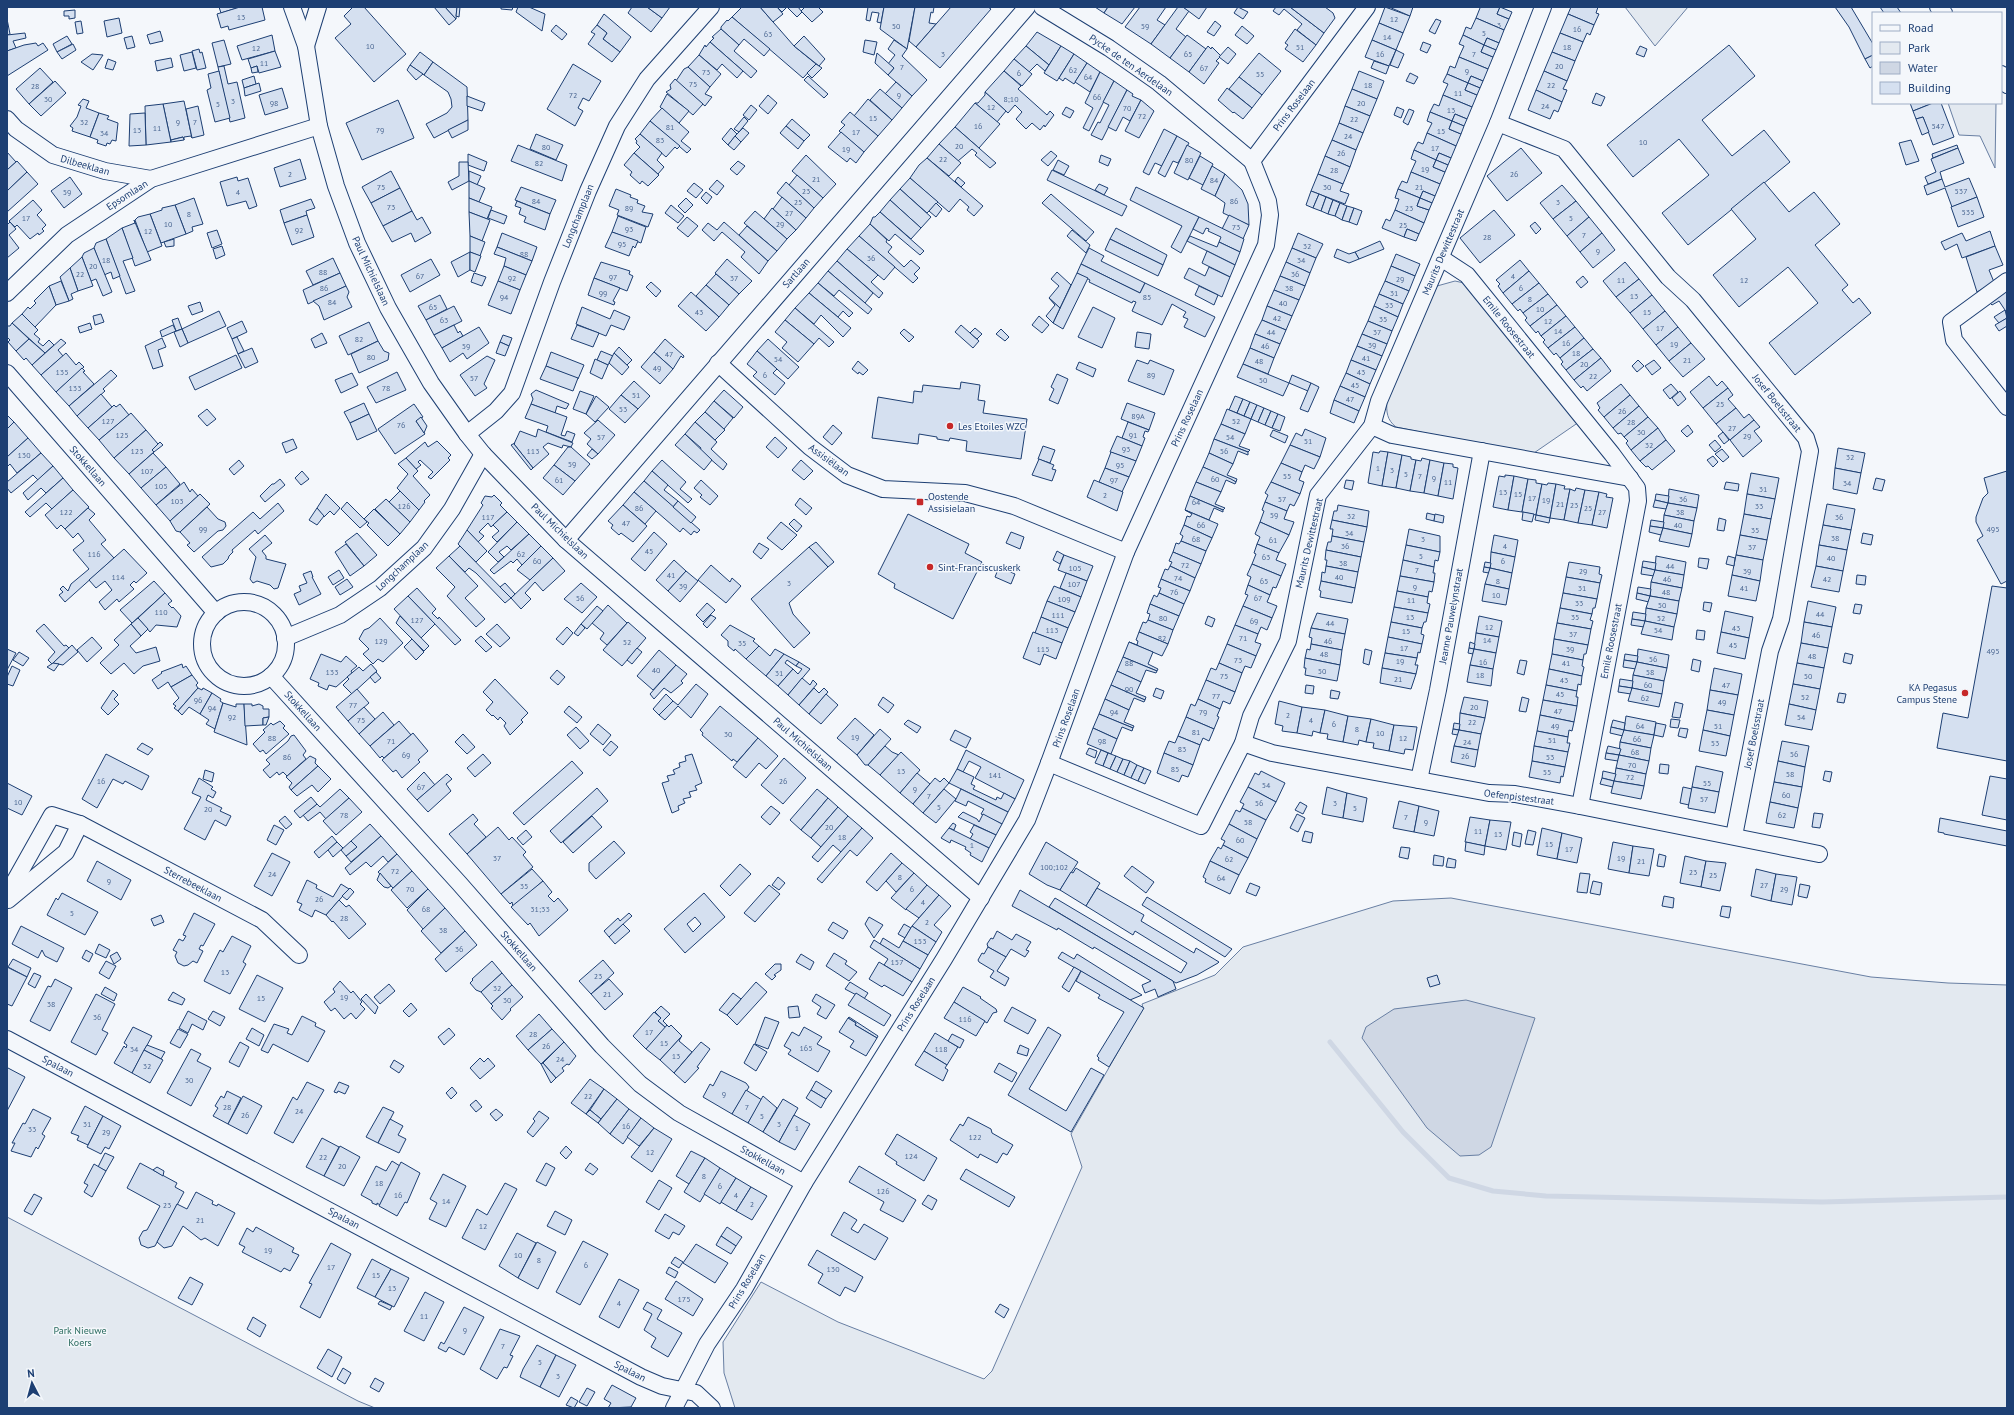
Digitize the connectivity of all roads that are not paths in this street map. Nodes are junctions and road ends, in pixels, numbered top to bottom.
1 (292, 7) edge
2 (318, 7) edge
3 (711, 7) edge
4 (1027, 7) edge
5 (1042, 7) edge
6 (1367, 7) edge
7 (1543, 7) edge
8 (306, 46) junction
9 (2002, 76) edge
10 (2007, 85) edge
11 (7, 119) edge
12 (1498, 123) junction
13 (319, 126) junction
14 (1252, 162) junction
15 (151, 179) junction
16 (1441, 258) junction
17 (2007, 282) edge
18 (7, 294) edge
19 (718, 363) junction
20 (7, 373) edge
21 (2007, 407) edge
22 (1372, 426) junction
23 (467, 434) junction
24 (1482, 451) junction
25 (483, 454) junction
26 (1630, 478) junction
27 (566, 540) junction
28 (1126, 552) junction
29 (216, 612) junction
30 (285, 638) junction
31 (271, 676) junction
32 (1243, 743) junction
33 (1050, 763) junction
34 (1419, 780) junction
35 (1580, 806) junction
36 (80, 824) junction
37 (1734, 836) junction
38 (1819, 854) dead end
39 (7, 895) edge
40 (981, 898) junction
41 (7, 901) edge
42 (299, 955) dead end
43 (7, 1039) edge
44 (804, 1183) junction
45 (683, 1390) junction
46 (674, 1408) edge
47 (712, 1408) edge

1 - 8 street, Paul Michielslaan
2 - 8 street
3 - 23 street, Longchamplaan
4 - 19 street, Sartlaan
5 - 14 street, Pycke de ten Aerdelaan
6 - 14 street, Prins Roselaan
7 - 12 street, Maurits Dewittestraat
8 - 13 street, Paul Michielslaan
9 - 10 street
11 - 15 street, Dilbeeklaan
12 - 16 street, Maurits Dewittestraat
12 - 37 street, Josef Boelsstraat
13 - 15 street, Epsomlaan
13 - 23 street, Paul Michielslaan
14 - 28 street, Prins Roselaan
15 - 18 street, Epsomlaan
16 - 22 street, Maurits Dewittestraat
16 - 26 street, Emile Roosestraat
17 - 21 street
19 - 27 street, Sartlaan
19 - 28 street, Assisiëlaan
20 - 29 street, Stokkellaan
22 - 24 street
22 - 32 street, Maurits Dewittestraat
23 - 25 street, Paul Michielslaan
24 - 26 street
24 - 34 street, Jeanne Pauwelynstraat
25 - 27 street, Paul Michielslaan
25 - 30 street, Longchamplaan
26 - 35 street, Emile Roosestraat
27 - 40 street, Paul Michielslaan
28 - 33 street, Prins Roselaan
29 - 30 street
29 - 31 street
30 - 31 street
31 - 44 street, Stokkellaan
32 - 33 street, Maurits Dewittestraat
32 - 34 street, Oefenpistestraat
33 - 40 street, Prins Roselaan
34 - 35 street, Oefenpistestraat
35 - 37 street, Oefenpistestraat
36 - 39 street, Sterrebeeklaan
36 - 41 street
36 - 42 street, Sterrebeeklaan
37 - 38 street, Oefenpistestraat
40 - 44 street, Prins Roselaan
43 - 45 street, Spalaan
44 - 45 street, Prins Roselaan
45 - 46 street, Prins Roselaan
45 - 47 street, Spalaan

